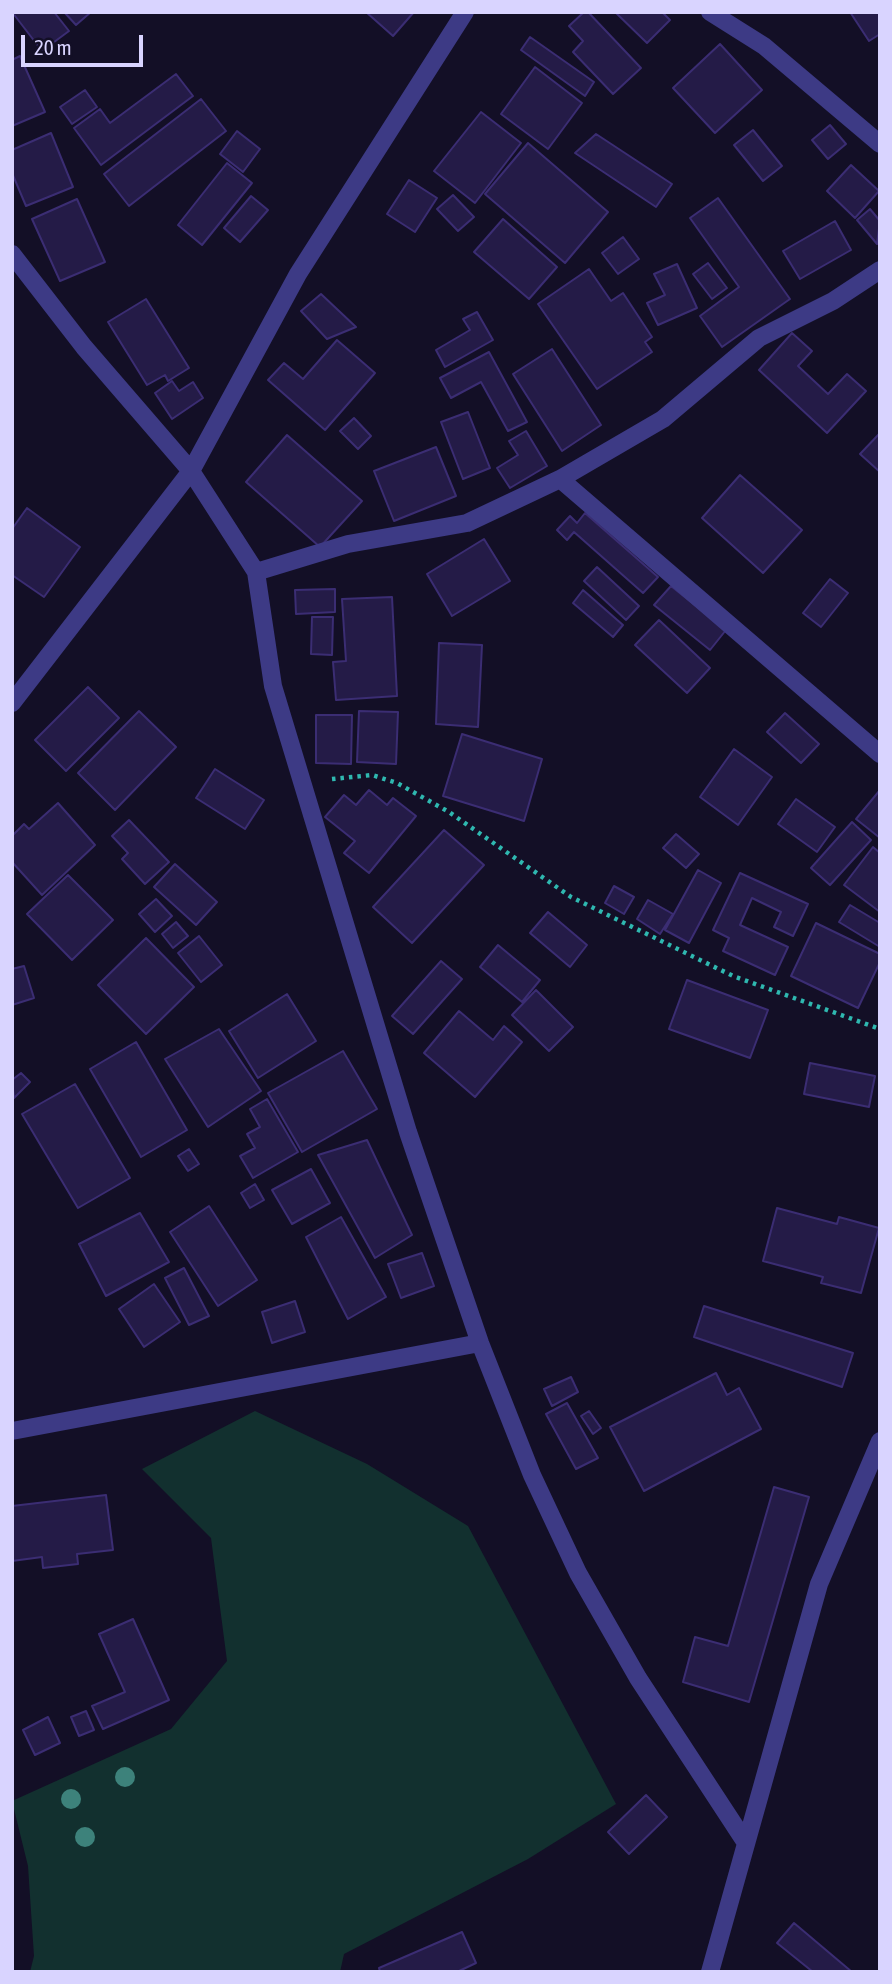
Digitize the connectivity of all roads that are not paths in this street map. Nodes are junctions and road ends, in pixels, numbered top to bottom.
1 (465, 12) edge
2 (710, 12) edge
3 (880, 144) edge
4 (12, 254) edge
5 (880, 270) edge
6 (191, 471) junction
7 (560, 479) junction
8 (256, 572) junction
9 (12, 703) edge
10 (880, 754) edge
11 (480, 1343) junction
12 (12, 1431) edge
13 (880, 1441) edge
14 (872, 1484) edge
15 (746, 1843) junction
16 (710, 1972) edge

1 - 6 street
2 - 3 street
4 - 6 street
5 - 7 street
6 - 8 street
6 - 9 street
7 - 8 street
7 - 10 street
8 - 11 street
11 - 12 street
11 - 15 street
13 - 14 street
14 - 15 street
15 - 16 street

